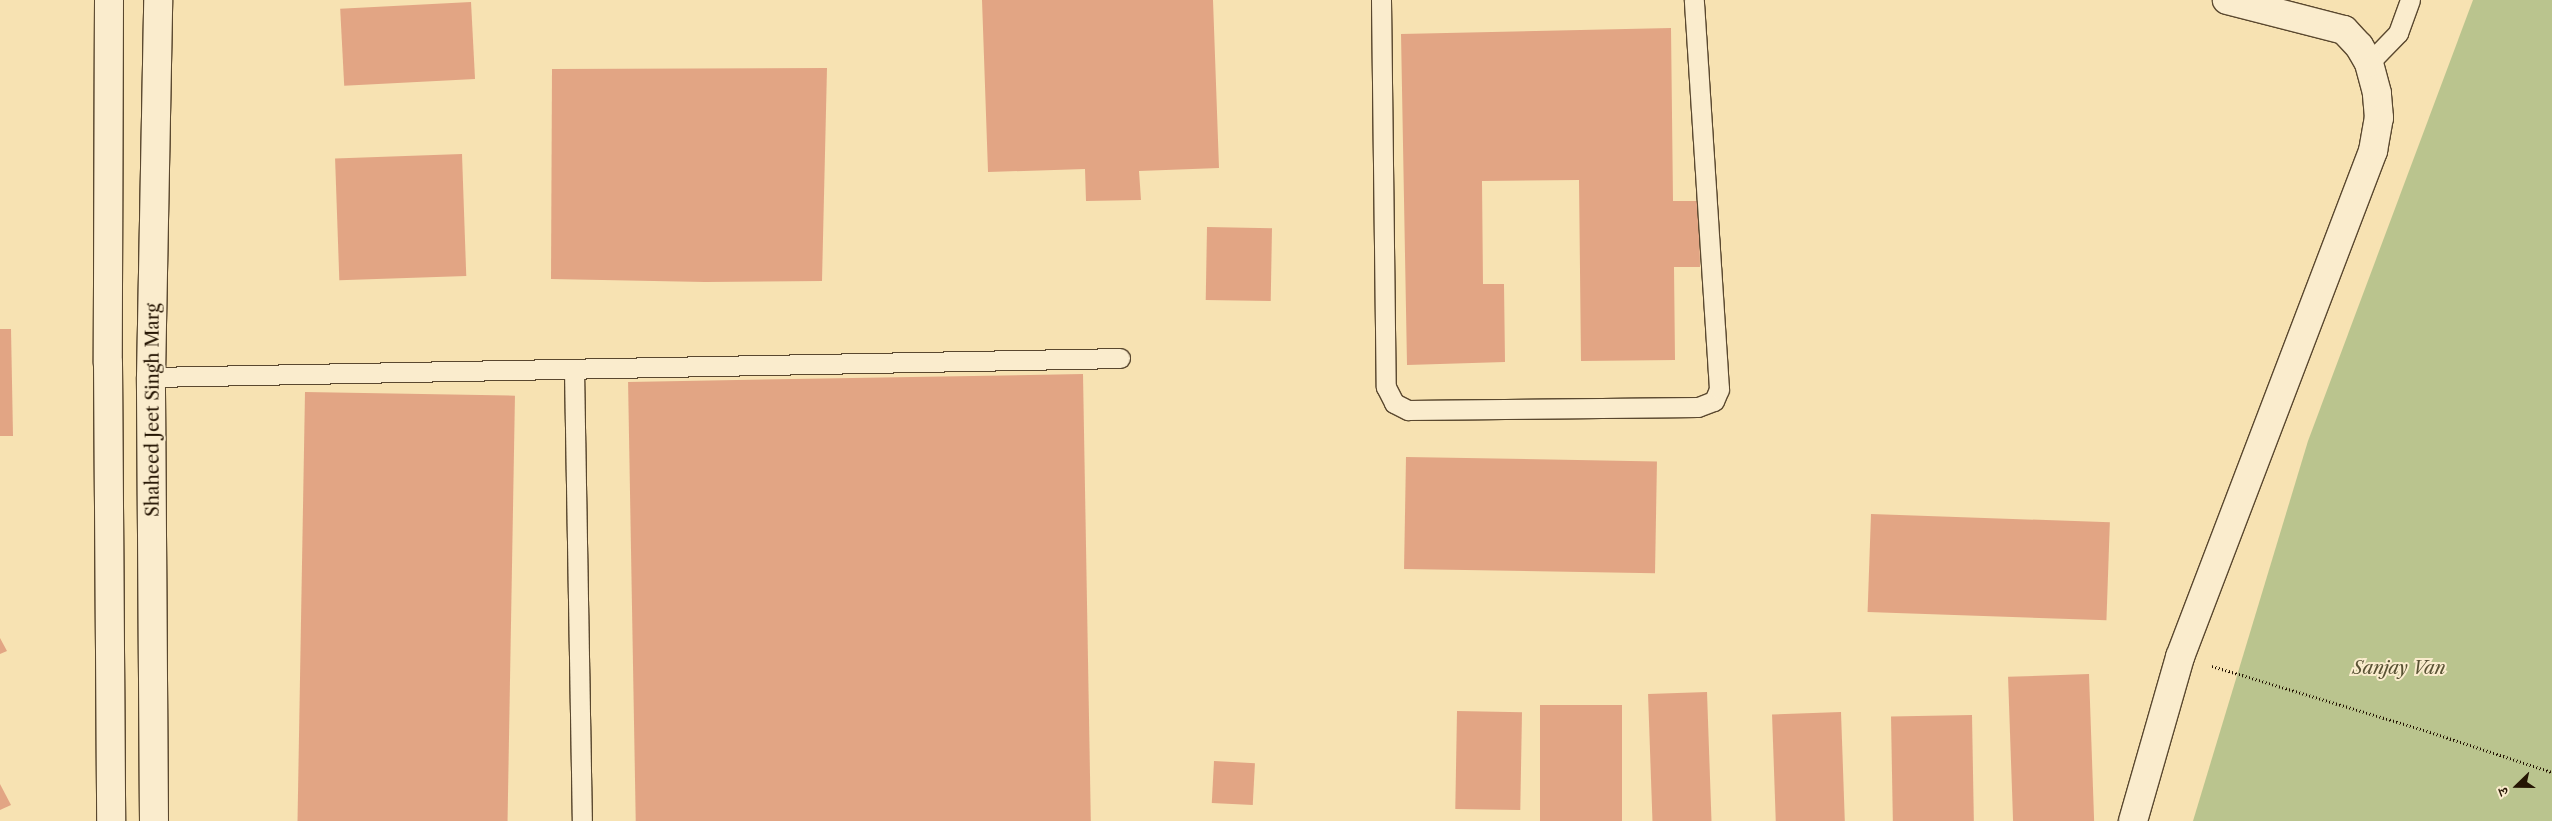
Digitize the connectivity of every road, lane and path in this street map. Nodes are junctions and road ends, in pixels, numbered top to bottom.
1 (109, 0) edge
2 (158, 0) edge
3 (1381, 0) edge
4 (1694, 0) edge
5 (2227, 0) edge
6 (2410, 0) edge
7 (2369, 64) junction
8 (1120, 358) dead end
9 (574, 370) junction
10 (151, 377) junction
11 (2180, 656) junction
12 (2552, 772) edge
13 (111, 821) edge
14 (154, 821) edge
15 (582, 821) edge
16 (2133, 821) edge

1 - 13 main road
2 - 10 main road, Shaheed Jeet Singh Marg
3 - 4 lane
5 - 7 main road
6 - 7 lane
7 - 11 main road
8 - 9 lane
9 - 10 lane
9 - 15 lane
10 - 14 main road, Shaheed Jeet Singh Marg
11 - 12 path
11 - 16 main road

